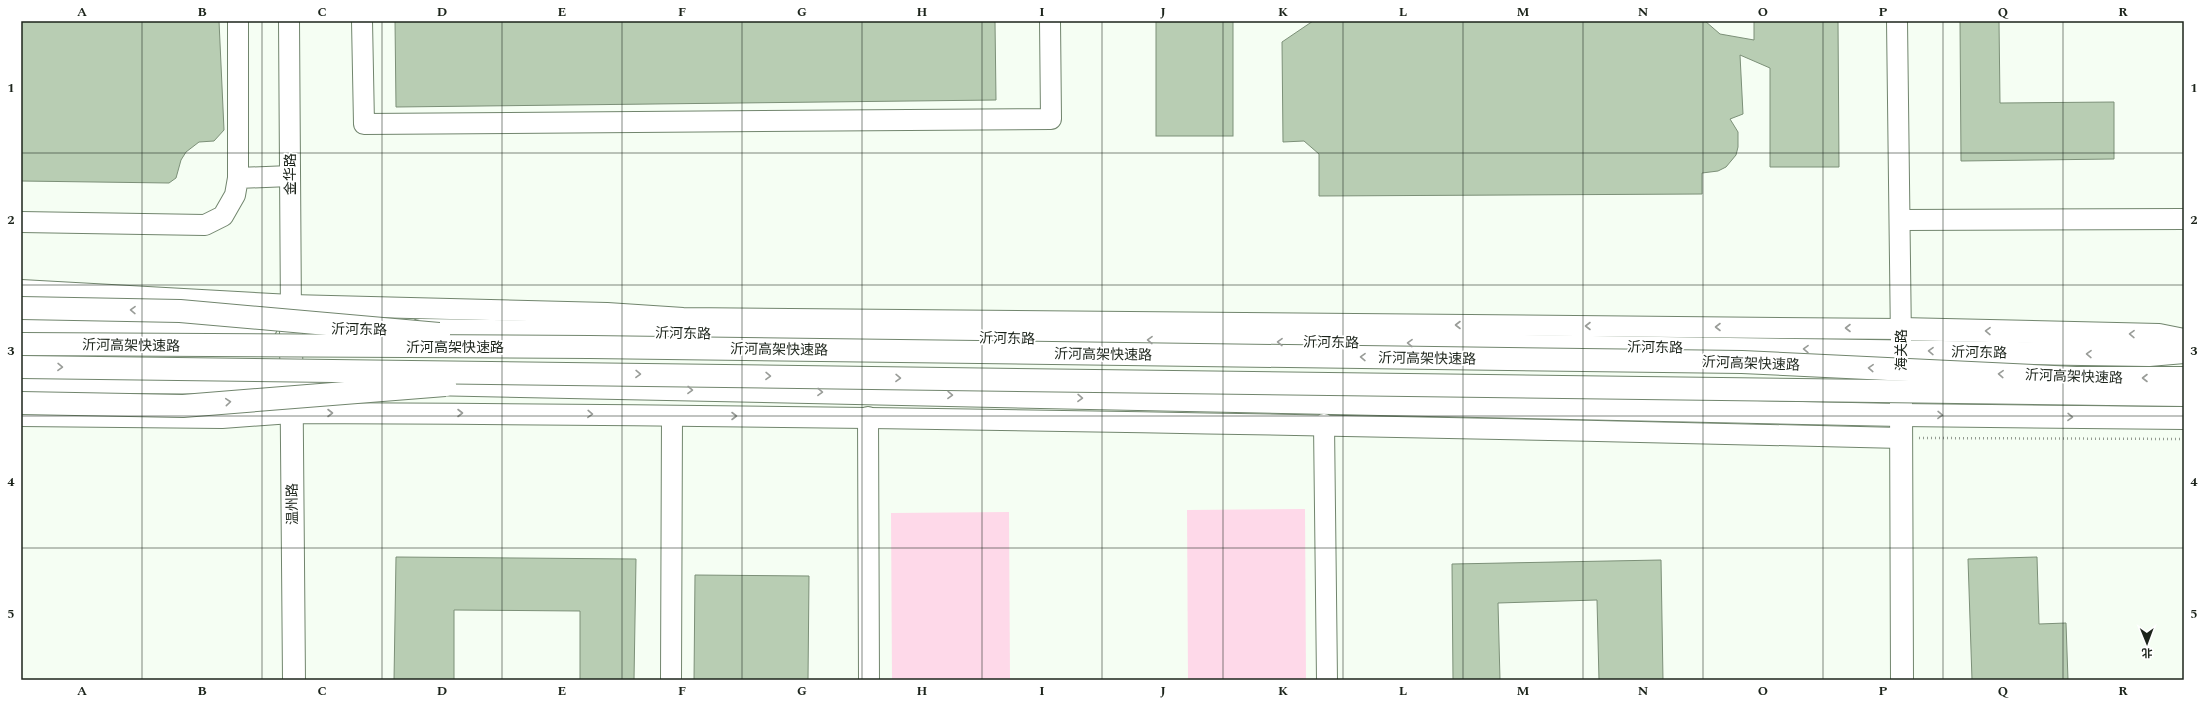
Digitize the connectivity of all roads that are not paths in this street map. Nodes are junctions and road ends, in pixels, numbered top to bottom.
1 (289, 21) edge
2 (362, 21) edge
3 (1050, 21) edge
4 (1897, 21) edge
5 (238, 22) dead end
6 (290, 176) junction
7 (238, 178) junction
8 (2184, 219) edge
9 (1901, 220) junction
10 (21, 222) edge
11 (21, 290) edge
12 (21, 300) edge
13 (291, 305) junction
14 (21, 308) edge
15 (727, 318) junction
16 (21, 324) edge
17 (48, 325) junction
18 (291, 328) junction
19 (1901, 329) junction
20 (771, 334) junction
21 (2184, 340) edge
22 (21, 344) edge
23 (590, 347) junction
24 (1900, 350) junction
25 (2184, 352) edge
26 (21, 367) edge
27 (586, 374) junction
28 (2184, 378) edge
29 (291, 381) junction
30 (21, 382) edge
31 (2184, 395) edge
32 (21, 403) edge
33 (291, 413) junction
34 (1901, 415) junction
35 (21, 416) edge
36 (672, 416) junction
37 (868, 417) junction
38 (2184, 418) edge
39 (1324, 424) junction
40 (1901, 438) junction
41 (294, 680) edge
42 (671, 680) edge
43 (869, 680) edge
44 (1327, 680) edge
45 (1902, 680) edge

1 - 6 street, 金华路
2 - 3 street
4 - 9 street, 海关路
5 - 7 street
6 - 7 street
6 - 13 street, 金华路
7 - 10 street
8 - 9 street
9 - 19 street, 海关路
11 - 13 street
12 - 17 main road
13 - 15 street
13 - 18 street, 金华路
23 -> 14 main road, bridge
19 -> 15 street
15 - 20 main road
16 - 17 main road, 沂河东路
17 - 18 main road, 沂河东路
18 - 20 main road, 沂河东路
18 - 29 main road, 温州路
21 -> 19 main road
19 - 24 street, 海关路
24 -> 20 main road, 沂河东路
22 - 23 main road, 沂河高架快速路, bridge
28 -> 23 main road, 沂河高架快速路, bridge
25 -> 24 main road, 沂河东路
24 - 34 main road, 海关路
26 -> 27 main road, 沂河高架快速路, bridge
27 -> 31 main road, 沂河高架快速路, bridge
32 -> 27 main road, bridge
29 - 30 main road
29 - 33 main road, 温州路
29 -> 34 main road
33 - 35 street
33 -> 36 street
33 - 41 main road, 温州路
34 -> 38 main road
34 - 40 main road, 海关路
36 -> 37 street
36 - 42 street
37 - 39 street
37 - 43 street
39 - 40 street
39 - 44 street
40 - 45 main road, 海关路

